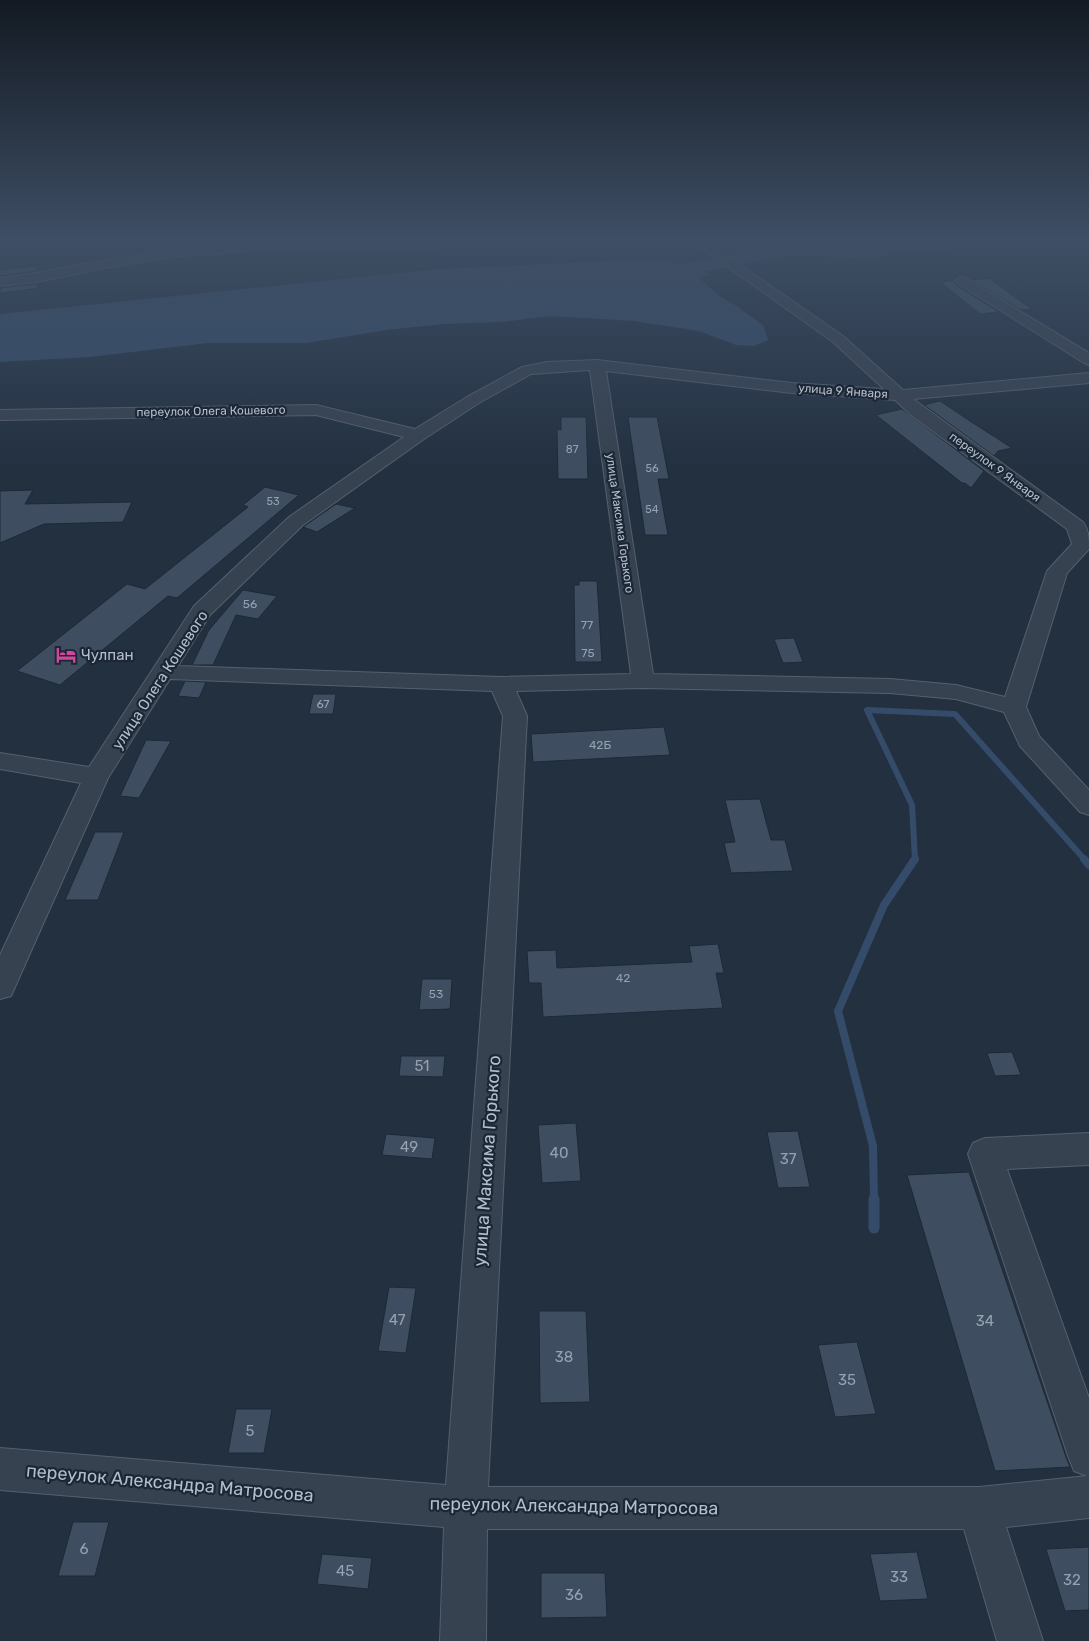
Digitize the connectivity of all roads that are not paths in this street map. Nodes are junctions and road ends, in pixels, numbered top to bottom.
1 (806, 317) edge
2 (1020, 317) edge
3 (1089, 360) edge
4 (597, 365) junction
5 (1089, 378) edge
6 (900, 395) junction
7 (0, 414) edge
8 (418, 435) junction
9 (1086, 544) edge
10 (164, 672) junction
11 (643, 681) junction
12 (502, 684) junction
13 (1014, 707) junction
14 (0, 761) edge
15 (96, 778) junction
16 (1089, 806) edge
17 (0, 987) edge
18 (1089, 1149) edge
19 (1089, 1456) edge
20 (0, 1469) edge
21 (1089, 1497) edge
22 (466, 1508) junction
23 (979, 1508) junction
24 (463, 1641) edge
25 (1020, 1641) edge

1 - 6 street, переулок 9 Января
2 - 3 street
4 - 6 street, улица 9 Января
4 - 8 street, улица Олега Кошевого
4 - 11 street, улица Максима Горького
5 - 6 street, улица 9 Января
6 - 9 street, переулок 9 Января
7 - 8 street, переулок Олега Кошевого
8 - 10 street, улица Олега Кошевого
9 - 13 street
10 - 12 street
10 - 15 street, улица Олега Кошевого
11 - 12 street
11 - 13 street
12 - 22 street, улица Максима Горького
13 - 16 street
14 - 15 street
15 - 17 street, улица Олега Кошевого
18 - 19 street
20 - 22 street, переулок Александра Матросова
21 - 23 street, переулок Александра Матросова
22 - 23 street, переулок Александра Матросова
22 - 24 street, улица Максима Горького
23 - 25 street

